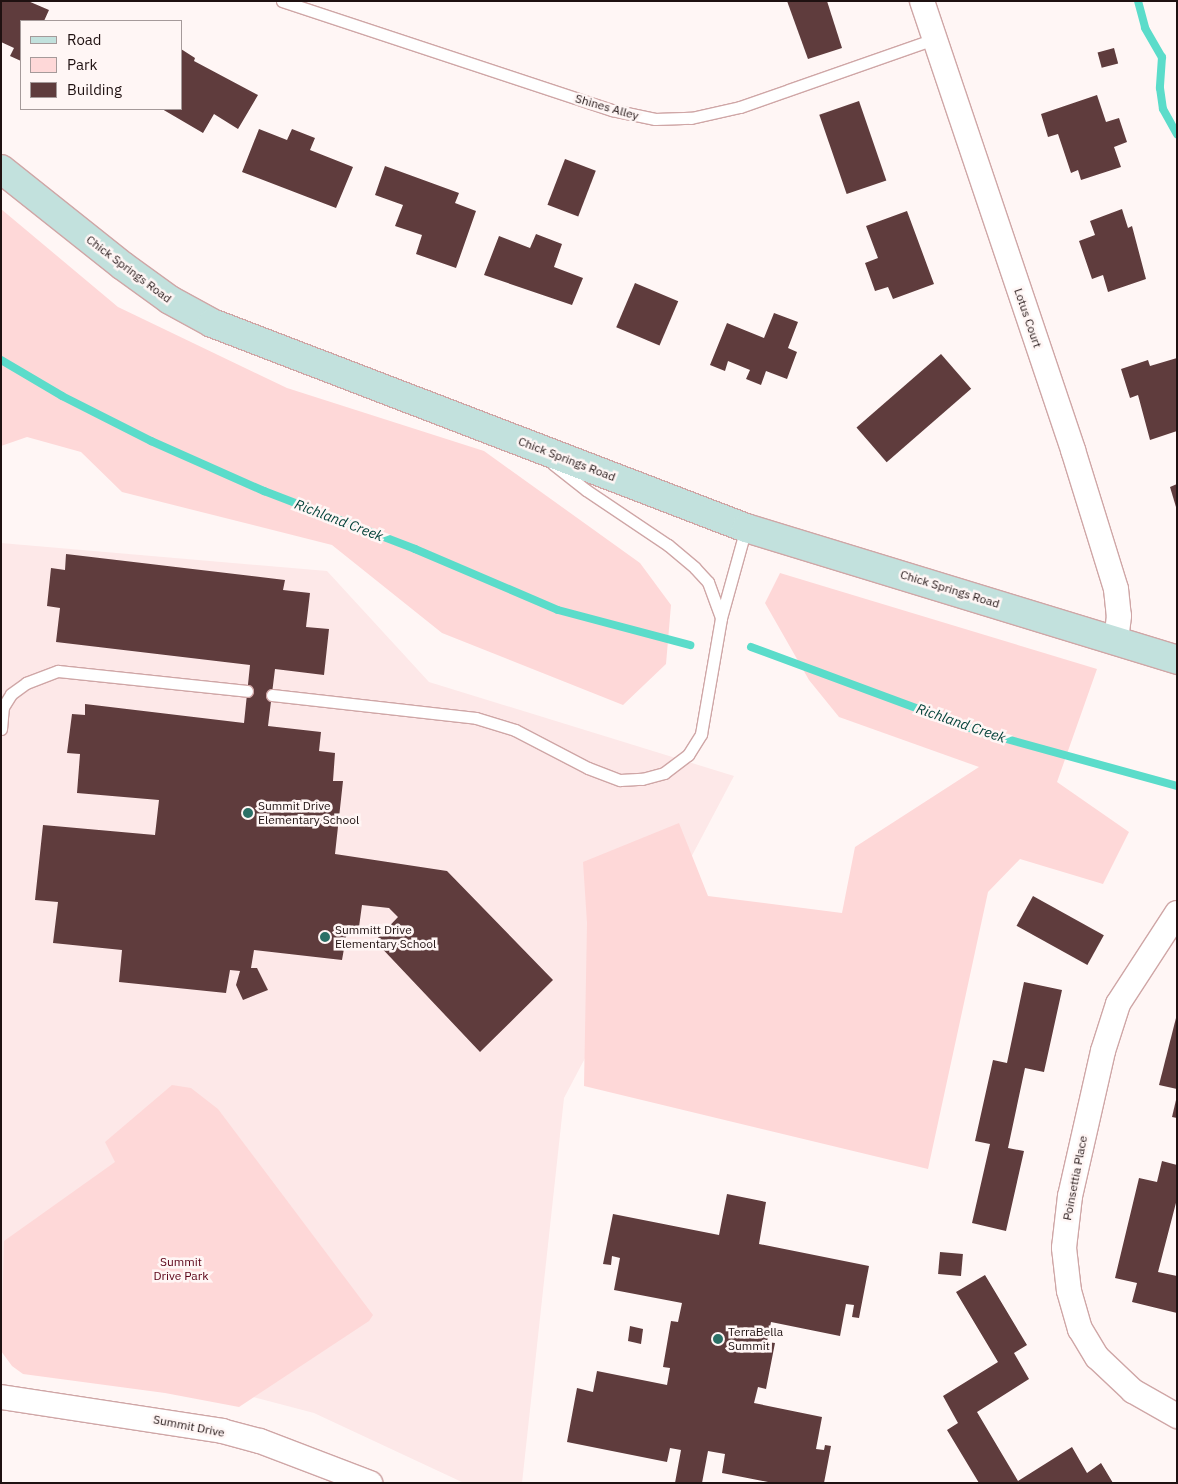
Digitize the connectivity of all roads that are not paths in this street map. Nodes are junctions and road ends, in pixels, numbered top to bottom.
1 (282, 1) edge
2 (922, 1) edge
3 (934, 39) junction
4 (1, 169) edge
5 (526, 442) junction
6 (746, 528) junction
7 (720, 618) junction
8 (1116, 639) junction
9 (1177, 660) edge
10 (247, 691) dead end
11 (272, 695) dead end
12 (1, 728) edge
13 (1177, 914) edge
14 (1, 1397) edge
15 (1177, 1416) edge
16 (370, 1483) edge

1 - 3 lane, Shines Alley
2 - 3 street, Lotus Court
3 - 8 street, Lotus Court
4 - 5 street, Chick Springs Road
5 - 6 street, Chick Springs Road
5 - 7 lane
6 - 7 lane
6 - 8 street, Chick Springs Road
7 - 11 lane
8 - 9 street, Chick Springs Road
10 - 12 lane
13 - 15 street, Poinsettia Place
14 - 16 street, Summit Drive

